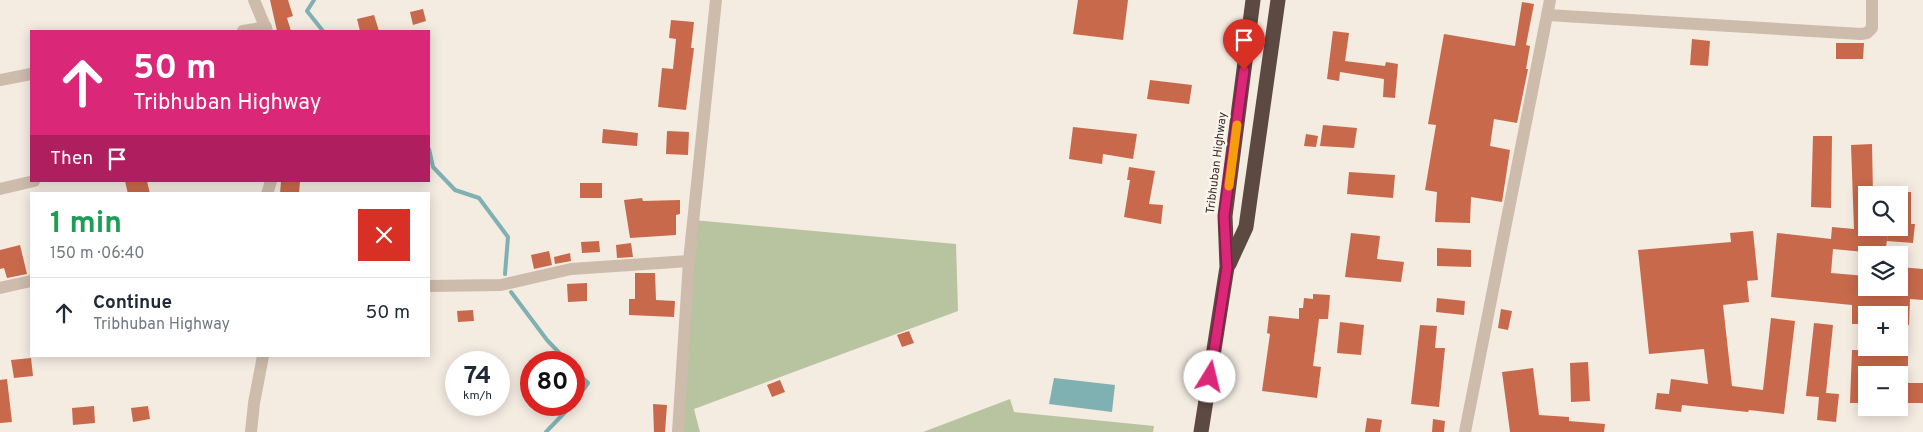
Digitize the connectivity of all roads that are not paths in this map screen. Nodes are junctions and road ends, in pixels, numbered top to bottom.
1 (254, 0) edge
2 (716, 0) edge
3 (1253, 0) edge
4 (1278, 0) edge
5 (1550, 0) edge
6 (1872, 0) edge
7 (1547, 15) junction
8 (267, 29) edge
9 (30, 74) edge
10 (0, 80) edge
11 (30, 182) edge
12 (0, 189) edge
13 (689, 262) junction
14 (1227, 268) junction
15 (30, 281) edge
16 (430, 286) edge
17 (0, 288) edge
18 (263, 357) edge
19 (251, 432) edge
20 (678, 432) edge
21 (1201, 432) edge
22 (1465, 432) edge

1 - 8 street
2 - 13 street
3 - 14 highway, Tribhuban Highway
4 - 14 highway
5 - 7 street
6 - 7 street
7 - 22 street
9 - 10 street
11 - 12 street
13 - 16 street
13 - 20 street
14 - 21 highway
15 - 17 street
18 - 19 street

